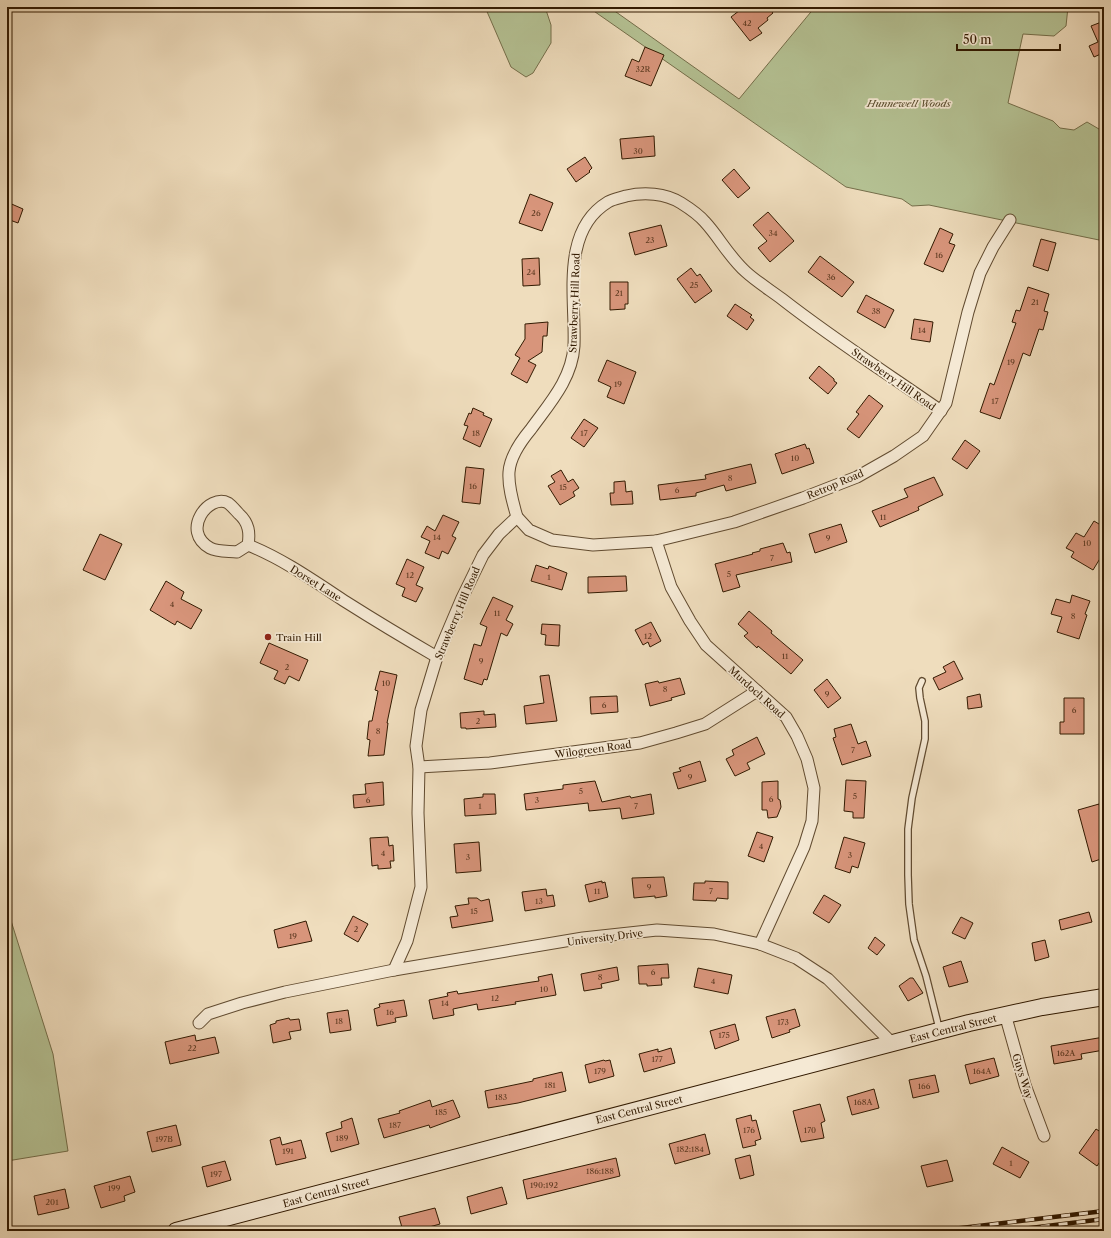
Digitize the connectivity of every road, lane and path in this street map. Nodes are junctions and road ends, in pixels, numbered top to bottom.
1 (1010, 220) dead end
2 (940, 411) junction
3 (517, 517) junction
4 (656, 541) junction
5 (248, 545) junction
6 (437, 657) junction
7 (922, 681) dead end
8 (757, 691) junction
9 (418, 767) junction
10 (760, 944) junction
11 (394, 970) junction
12 (1104, 997) edge
13 (1005, 1014) junction
14 (199, 1023) dead end
15 (940, 1031) junction
16 (892, 1043) junction
17 (1044, 1136) dead end
18 (176, 1231) edge

1 - 2 street, Retrop Road
2 - 3 street, Strawberry Hill Road
2 - 4 street, Retrop Road
3 - 4 street, Retrop Road
3 - 6 street, Strawberry Hill Road
4 - 8 street, Murdoch Road
5 - 5 street
5 - 6 street, Dorset Lane
6 - 9 street, Strawberry Hill Road
7 - 15 lane
8 - 9 street, Wilogreen Road
8 - 10 street, Murdoch Road
9 - 11 street, Strawberry Hill Road
10 - 11 street, University Drive
10 - 16 street, University Drive
11 - 14 street, University Drive
12 - 13 main road, East Central Street
13 - 15 main road, East Central Street
13 - 17 street, Guys Way
15 - 16 main road, East Central Street
16 - 18 main road, East Central Street

